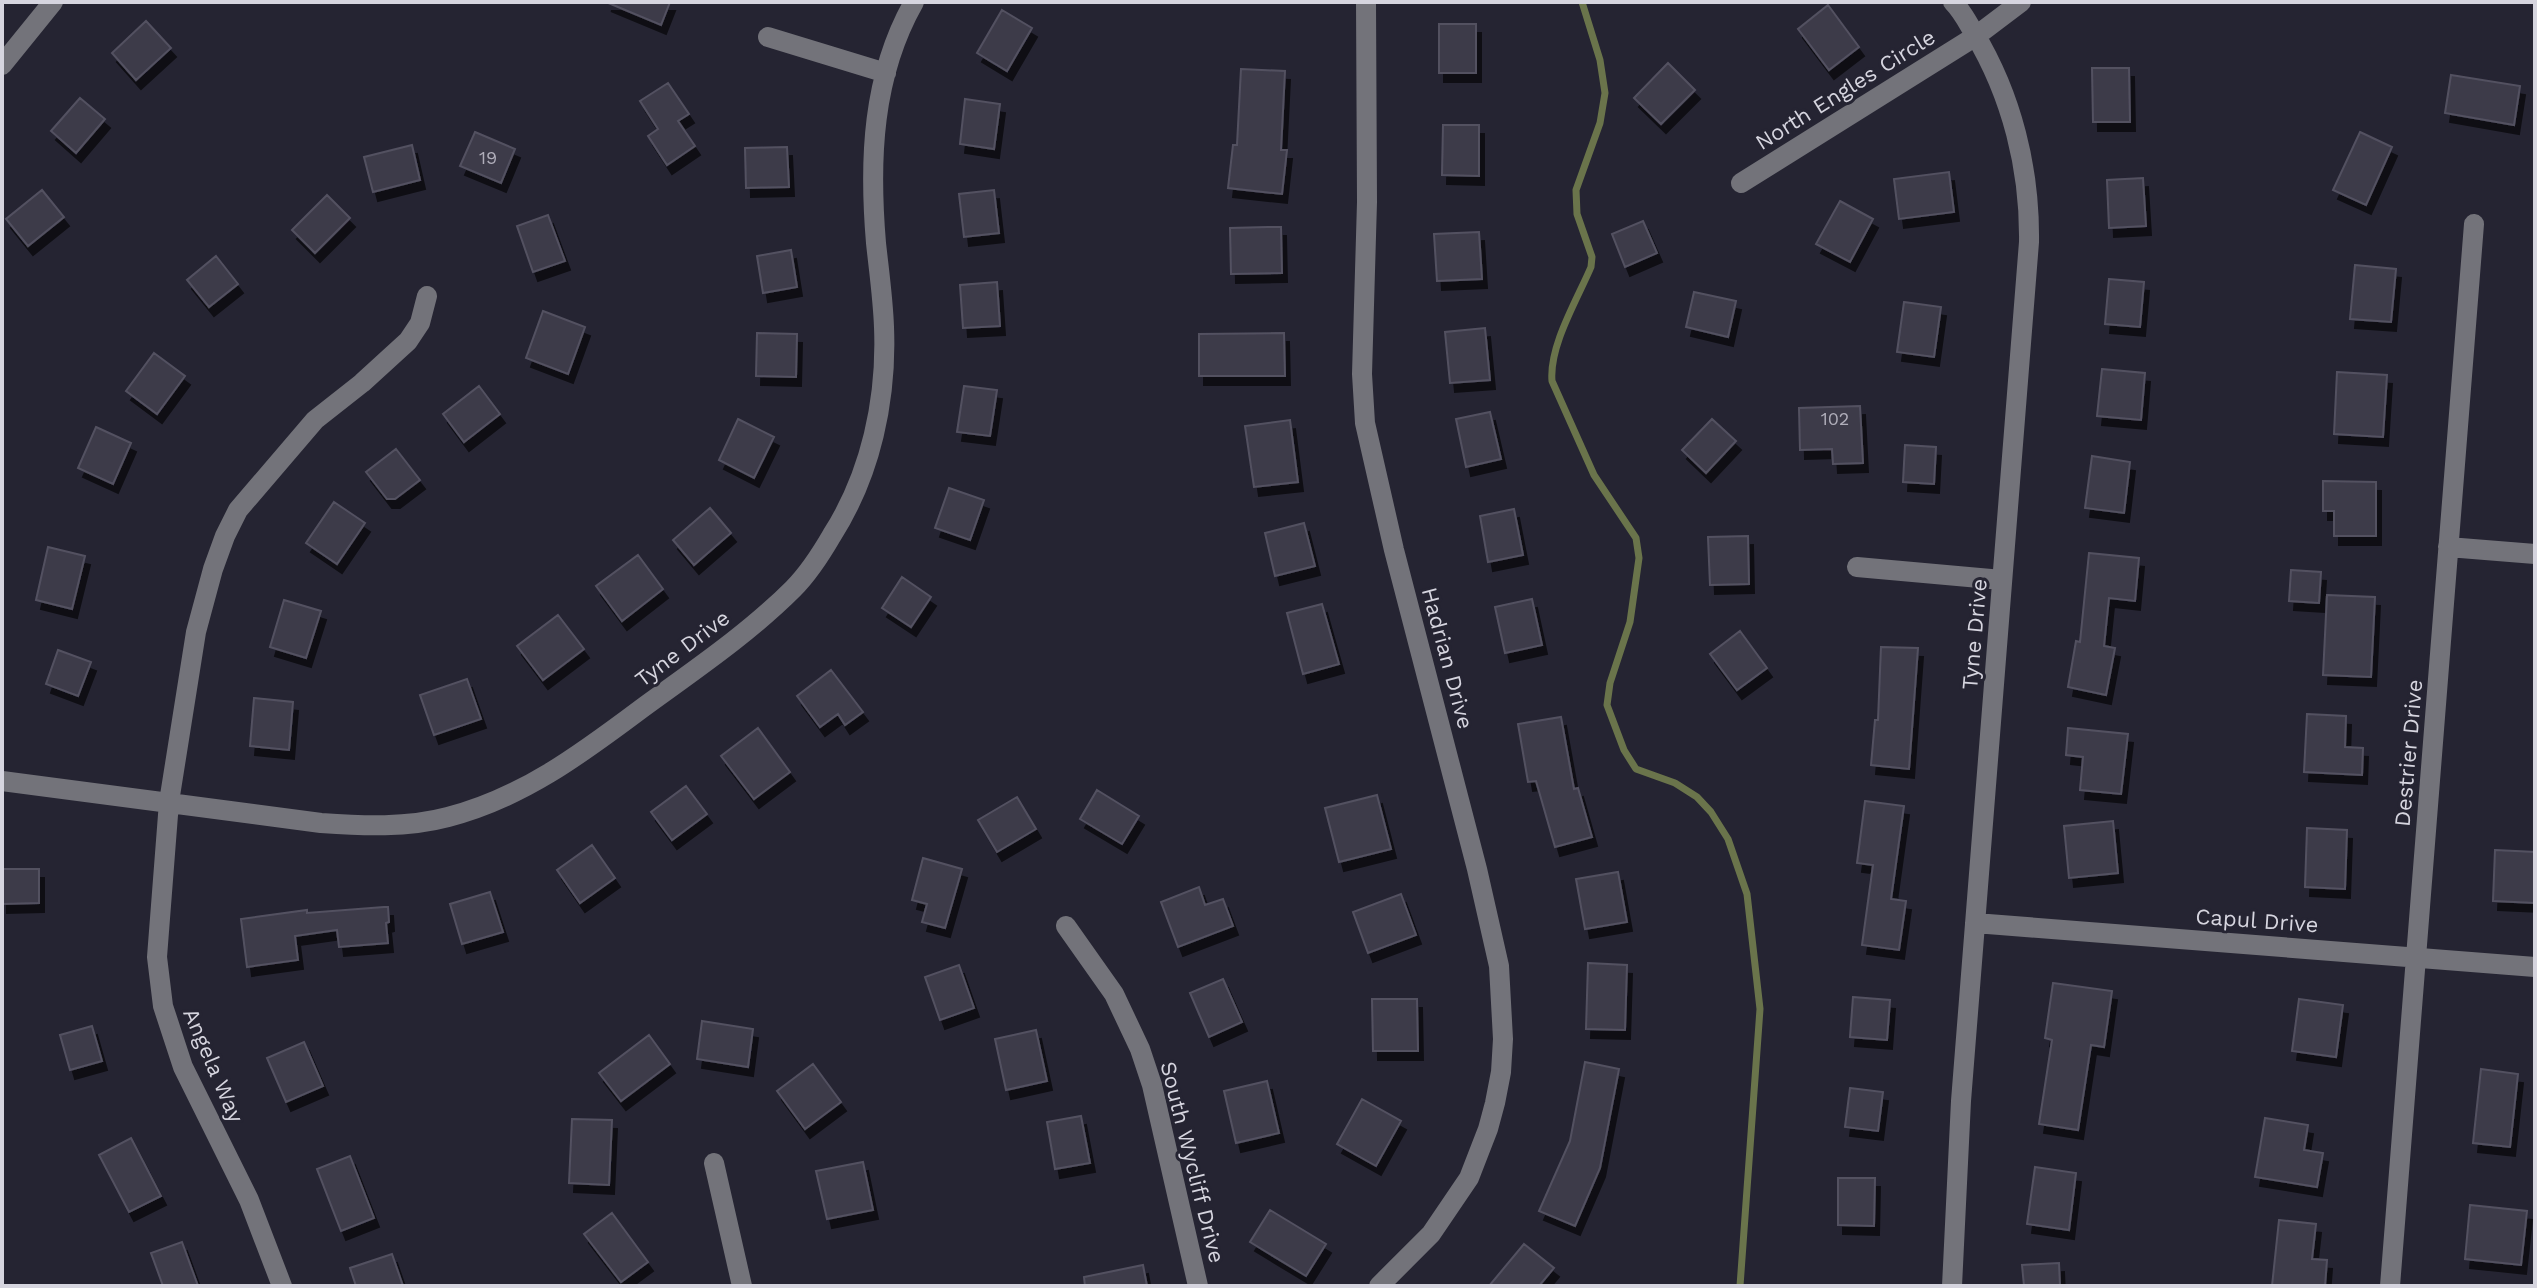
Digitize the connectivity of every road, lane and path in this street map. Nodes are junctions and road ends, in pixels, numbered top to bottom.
1 (53, 2) edge
2 (914, 2) edge
3 (1366, 2) edge
4 (1953, 2) edge
5 (2021, 2) edge
6 (1976, 36) junction
7 (768, 37) dead end
8 (2, 65) edge
9 (886, 73) junction
10 (1741, 183) dead end
11 (2474, 224) dead end
12 (427, 296) dead end
13 (2448, 547) junction
14 (2535, 554) edge
15 (1857, 567) dead end
16 (2002, 580) junction
17 (2, 781) edge
18 (169, 802) junction
19 (1975, 923) junction
20 (1066, 926) dead end
21 (2416, 956) junction
22 (2535, 967) edge
23 (714, 1163) dead end
24 (282, 1286) edge
25 (742, 1286) edge
26 (1198, 1286) edge
27 (1379, 1286) edge
28 (1952, 1286) edge
29 (2390, 1286) edge

1 - 8 street
2 - 9 street, Tyne Drive
3 - 27 street, Hadrian Drive
4 - 6 street, Tyne Drive
5 - 6 street, North Engles Circle
6 - 10 street, North Engles Circle
6 - 16 street, Tyne Drive
7 - 9 street
9 - 18 street, Tyne Drive
11 - 13 street, Destrier Drive
12 - 18 street, Angela Way
13 - 14 street
13 - 21 street, Destrier Drive
15 - 16 street
16 - 19 street, Tyne Drive
17 - 18 street, Tyne Drive
18 - 24 street, Angela Way
19 - 21 street, Capul Drive
19 - 28 street, Tyne Drive
20 - 26 street, South Wycliff Drive
21 - 22 street, Capul Drive
21 - 29 street, Destrier Drive
23 - 25 street

